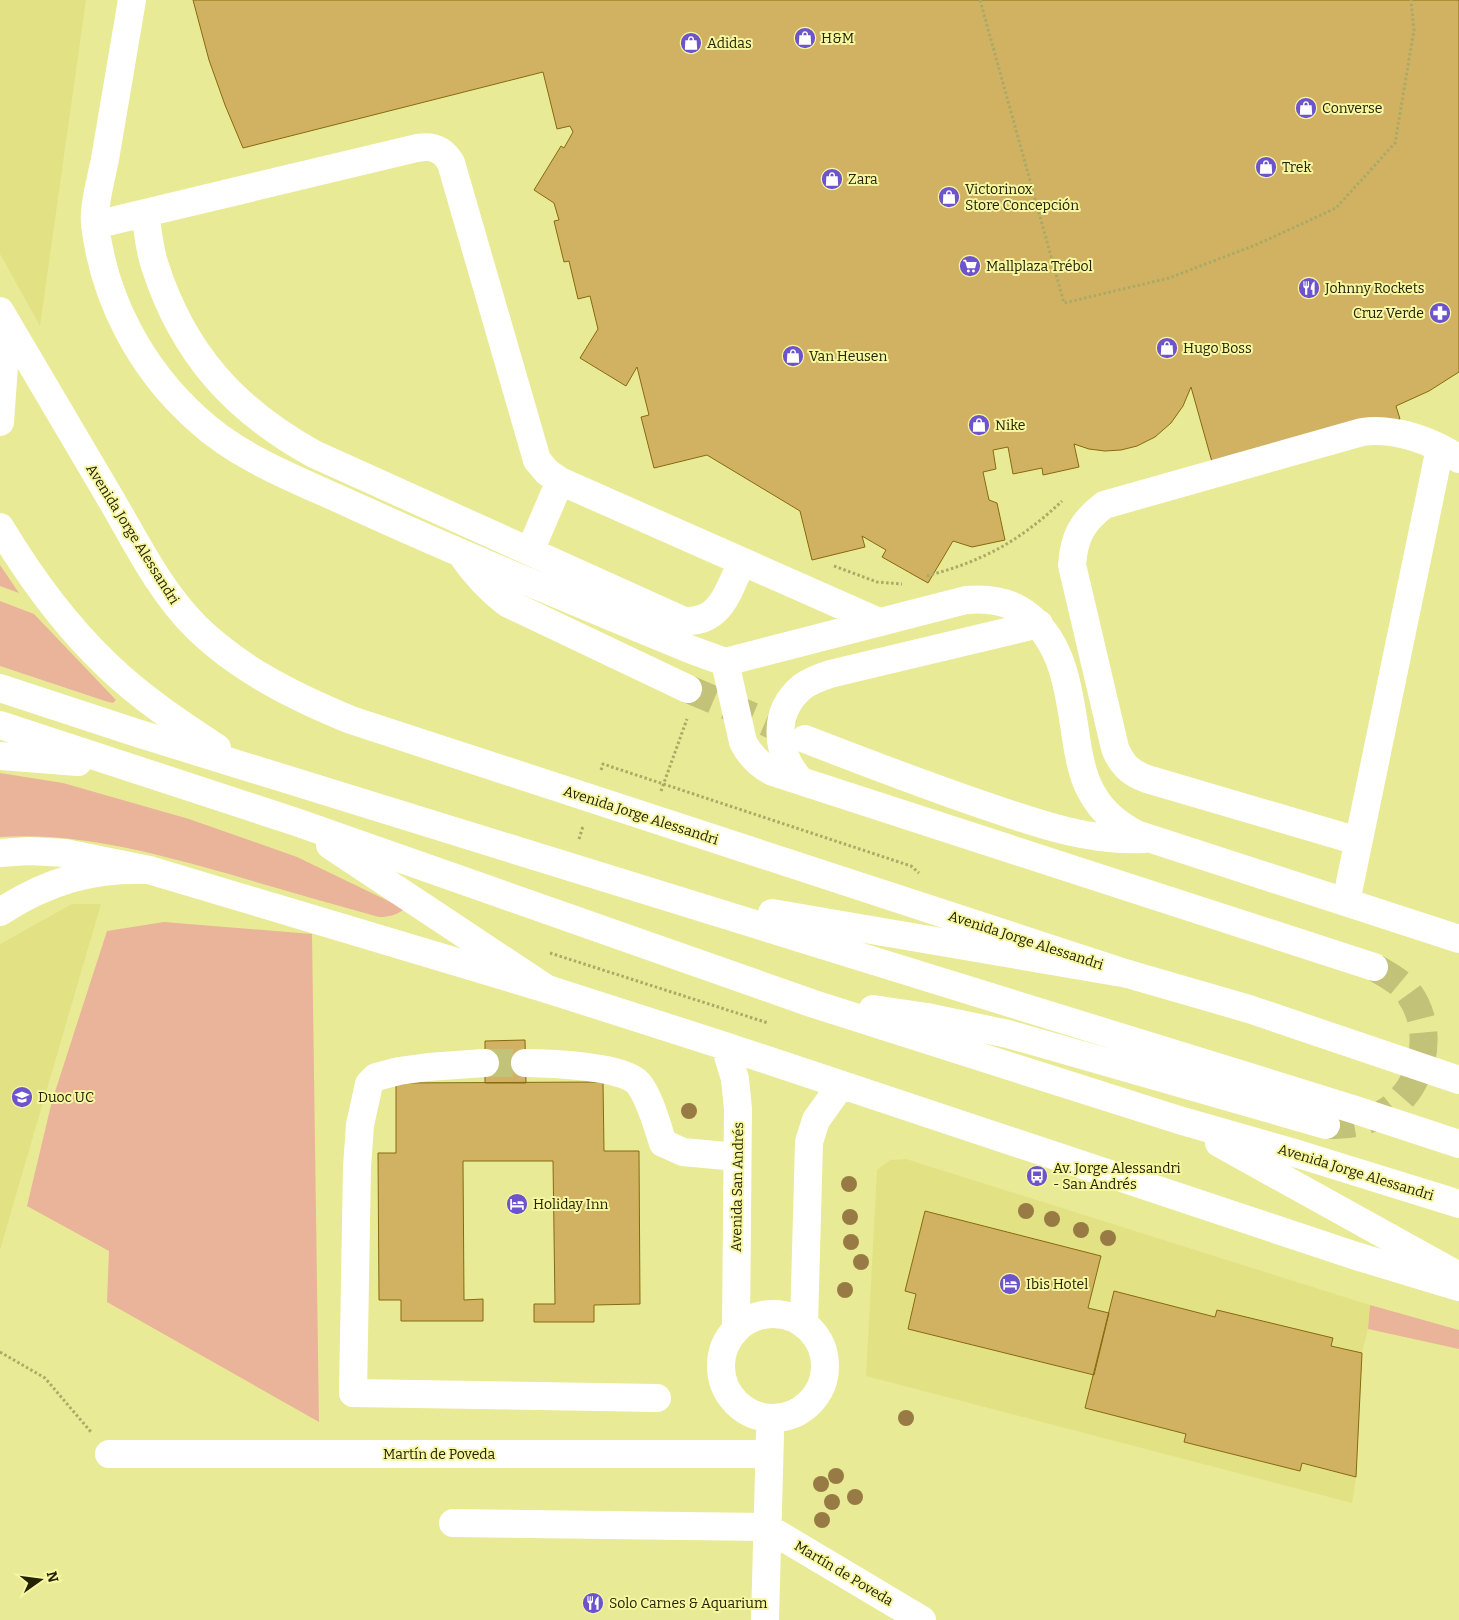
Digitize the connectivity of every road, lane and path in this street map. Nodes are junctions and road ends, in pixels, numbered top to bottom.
1 (132, 0) edge
2 (980, 0) edge
3 (1411, 0) edge
4 (145, 213) junction
5 (95, 225) junction
6 (0, 311) edge
7 (0, 328) edge
8 (0, 422) edge
9 (1449, 454) edge
10 (560, 481) junction
11 (1066, 496) dead end
12 (0, 527) edge
13 (530, 551) junction
14 (461, 554) junction
15 (742, 562) junction
16 (831, 565) dead end
17 (924, 578) dead end
18 (906, 584) dead end
19 (878, 622) junction
20 (1039, 624) junction
21 (725, 662) junction
22 (0, 688) edge
23 (688, 689) tunnel mouth
24 (0, 725) edge
25 (805, 739) tunnel mouth
26 (0, 756) edge
27 (245, 766) junction
28 (134, 769) junction
29 (669, 769) dead end
30 (801, 781) junction
31 (660, 792) dead end
32 (296, 822) junction
33 (1151, 839) junction
34 (1358, 842) junction
35 (0, 852) edge
36 (149, 870) junction
37 (664, 895) junction
38 (1346, 902) junction
39 (0, 912) edge
40 (1459, 939) edge
41 (1374, 968) tunnel mouth
42 (1128, 974) junction
43 (547, 989) junction
44 (814, 1004) junction
45 (726, 1046) junction
46 (485, 1063) tunnel mouth
47 (525, 1063) tunnel mouth
48 (1459, 1080) edge
49 (841, 1085) junction
50 (1179, 1120) junction
51 (1326, 1125) tunnel mouth
52 (1459, 1144) edge
53 (737, 1157) junction
54 (1459, 1204) edge
55 (1459, 1276) edge
56 (1459, 1287) edge
57 (804, 1324) junction
58 (736, 1329) junction
59 (0, 1352) edge
60 (657, 1398) dead end
61 (771, 1418) junction
62 (109, 1454) joint
63 (769, 1454) junction
64 (452, 1523) dead end
65 (766, 1527) junction
66 (765, 1620) edge
67 (922, 1620) edge

1 - 5 main road
2 - 3 path
4 - 5 main road
4 - 10 main road
4 - 13 main road
5 - 14 main road
6 - 42 main road, Avenida Jorge Alessandri
7 - 8 main road
9 - 34 main road
9 - 34 main road
10 - 13 main road
10 - 15 main road
11 - 17 path
12 - 27 main road
13 - 15 main road
14 - 21 main road
14 - 23 main road
15 - 19 main road
16 - 18 path
19 - 20 main road
19 - 21 main road
20 - 30 main road
20 - 33 main road
21 - 30 main road
22 - 27 main road
24 - 28 main road, Avenida Jorge Alessandri
25 - 33 main road
26 - 28 main road
27 - 37 main road
28 - 32 main road, Avenida Jorge Alessandri
29 - 31 path
30 - 41 main road
32 - 43 main road
32 - 44 main road, Avenida Jorge Alessandri
33 - 38 main road
34 - 38 main road
35 - 36 main road
36 - 39 main road
36 - 43 main road
37 - 42 main road
37 - 52 main road
38 - 40 main road
42 - 48 main road, Avenida Jorge Alessandri
43 - 45 main road
44 - 50 main road, Avenida Jorge Alessandri
44 - 51 main road
45 - 49 main road
45 - 53 main road, Avenida San Andrés
46 - 60 main road
47 - 53 main road
49 - 56 main road
49 - 57 main road
50 - 54 main road, Avenida Jorge Alessandri
50 - 55 main road
53 - 58 main road, Avenida San Andrés
57 - 58 main road
57 - 61 main road
58 - 61 main road
59 - 62 path
61 - 63 main road
62 - 63 main road, Martín de Poveda
63 - 65 main road
64 - 65 main road
65 - 66 main road
65 - 67 main road, Martín de Poveda

